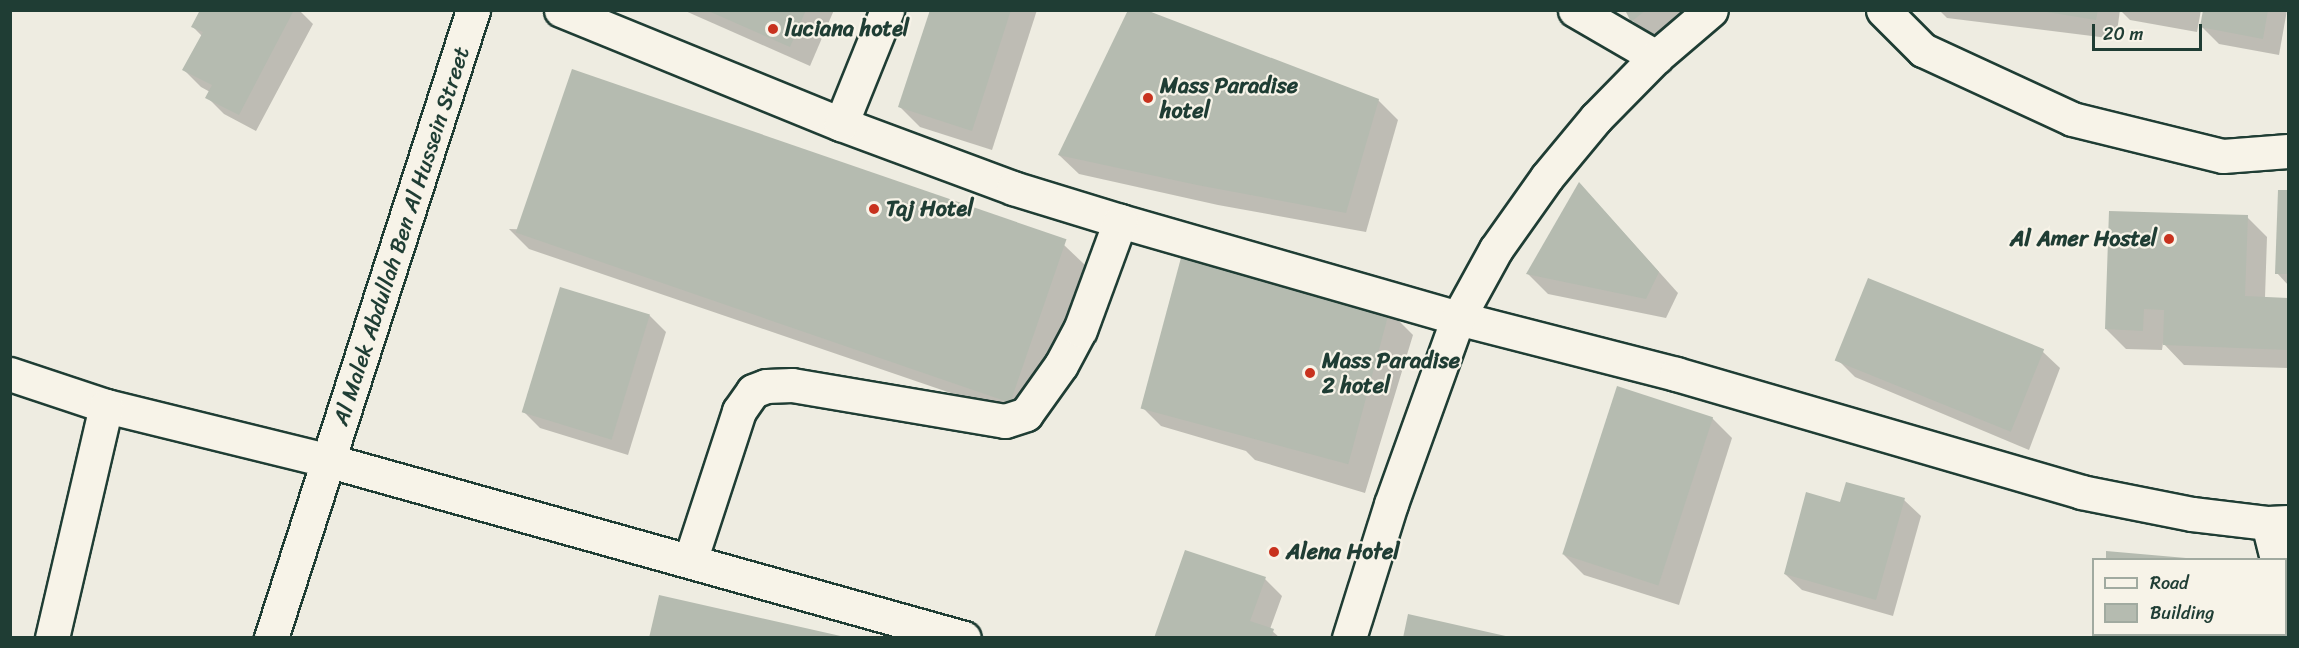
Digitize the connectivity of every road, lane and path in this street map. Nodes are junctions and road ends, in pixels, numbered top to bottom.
1 (561, 10) edge
2 (887, 10) edge
3 (1575, 10) edge
4 (1711, 10) edge
5 (1883, 10) edge
6 (469, 12) edge
7 (1656, 57) junction
8 (841, 124) junction
9 (2289, 151) edge
10 (1120, 221) junction
11 (1458, 318) junction
12 (10, 374) edge
13 (106, 406) junction
14 (330, 461) junction
15 (2278, 522) edge
16 (2277, 558) edge
17 (690, 561) junction
18 (52, 638) edge
19 (272, 638) edge
20 (964, 638) edge
21 (1350, 638) edge

1 - 8 street
2 - 8 street
3 - 7 street
4 - 7 street
5 - 9 street
6 - 14 street, Al Malek Abdullah Ben Al Hussein Street
7 - 11 street
8 - 10 street
10 - 11 street
10 - 17 street
11 - 15 street
11 - 21 street
12 - 13 street
13 - 14 street
13 - 18 street
14 - 17 street
14 - 19 street, Al Malek Abdullah Ben Al Hussein Street
15 - 16 street
17 - 20 street

